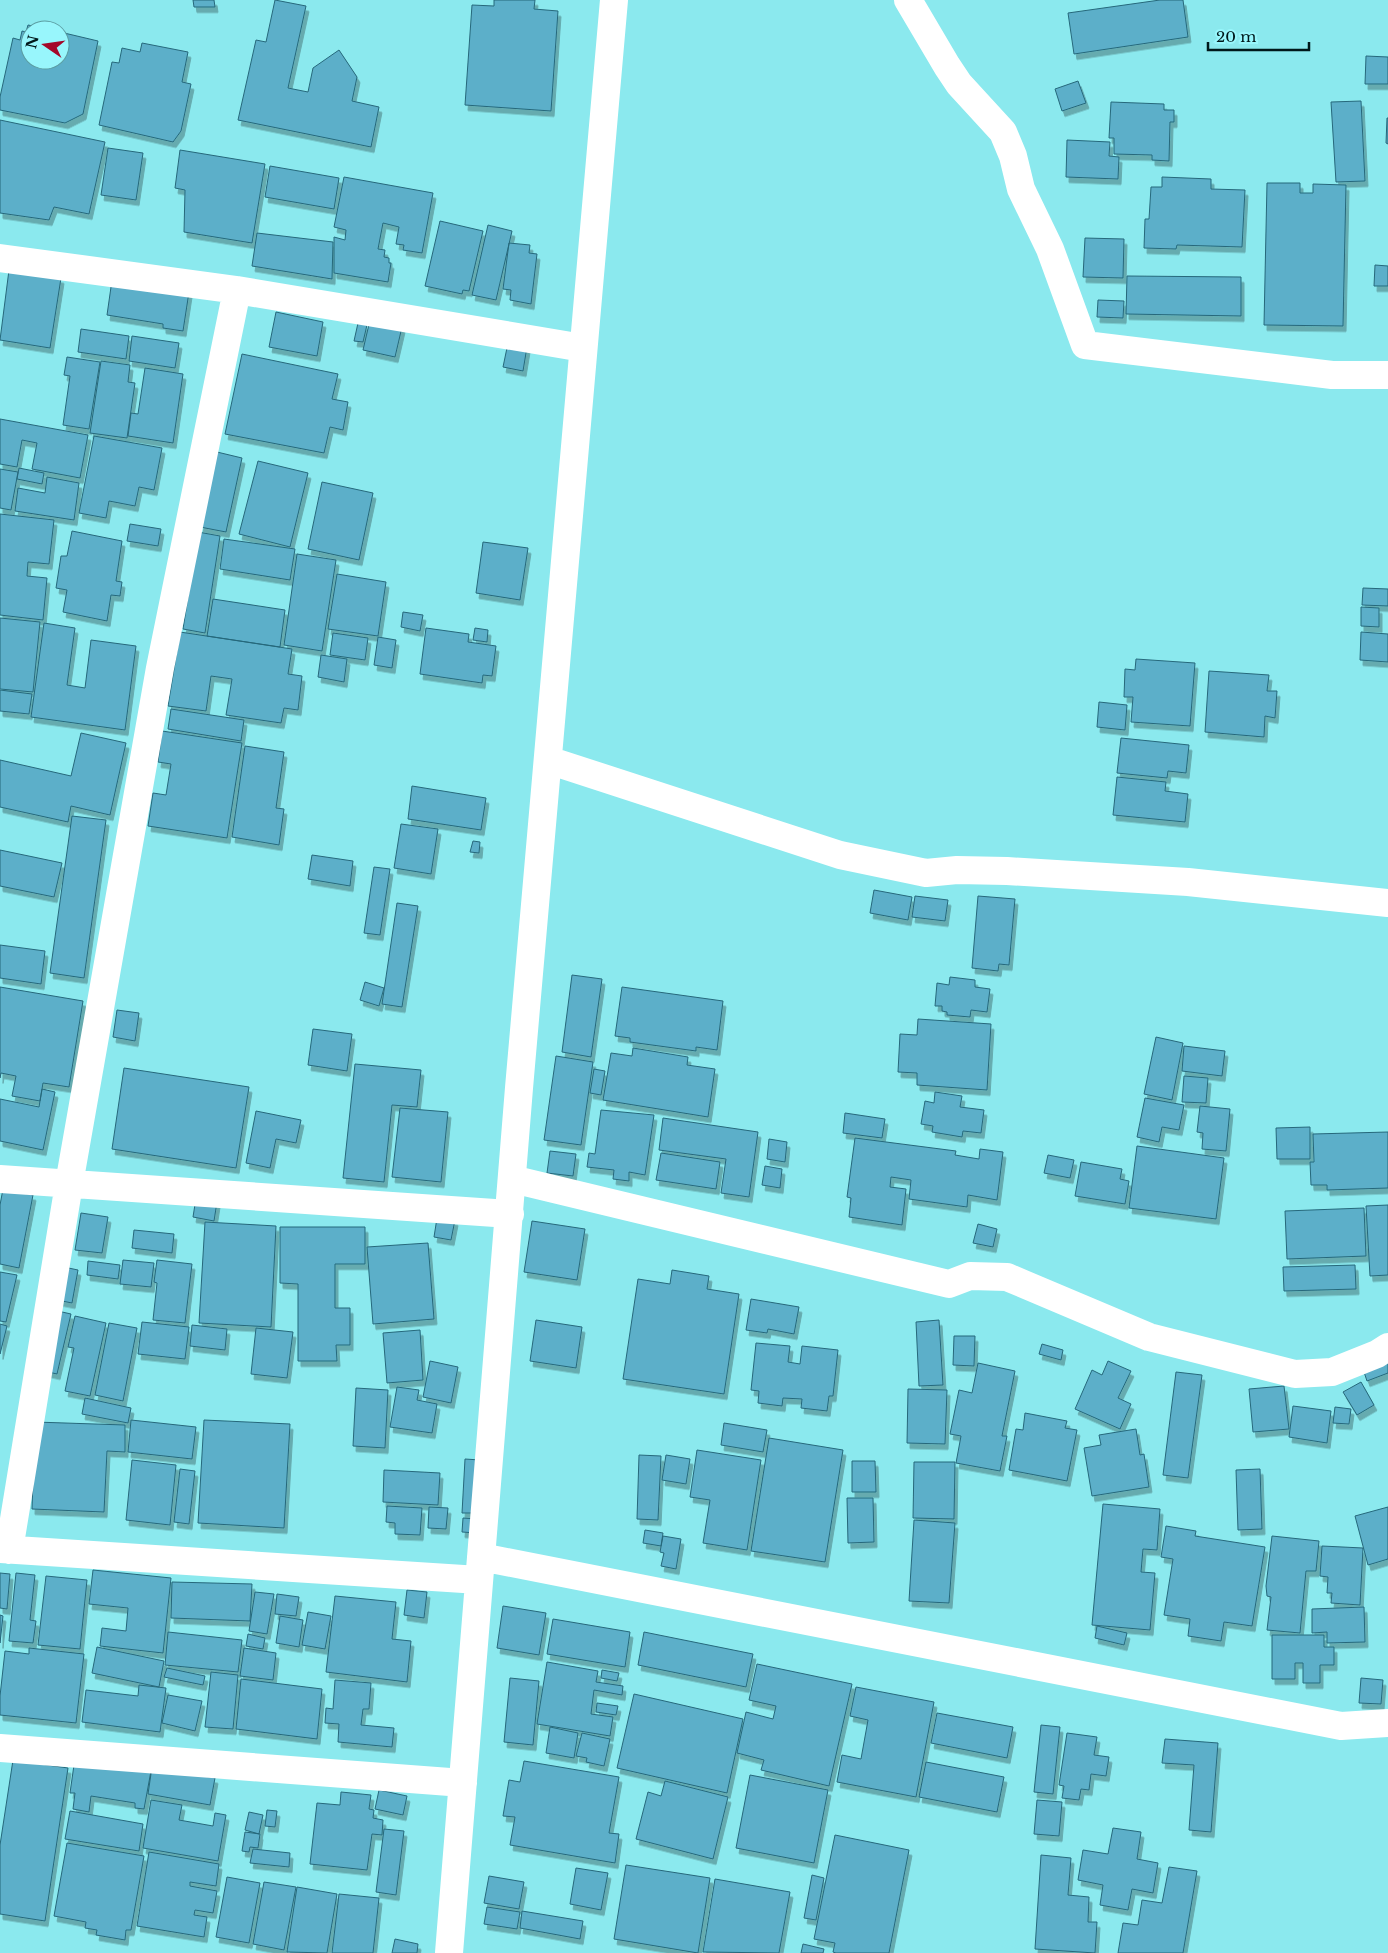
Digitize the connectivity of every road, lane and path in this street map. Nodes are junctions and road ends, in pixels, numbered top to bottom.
1 (614, 0) edge
2 (908, 0) edge
3 (0, 258) edge
4 (237, 290) junction
5 (583, 348) junction
6 (1388, 375) edge
7 (548, 760) junction
8 (1388, 903) edge
9 (0, 1178) edge
10 (512, 1179) junction
11 (69, 1184) junction
12 (510, 1214) junction
13 (1388, 1347) edge
14 (5, 1550) edge
15 (480, 1569) junction
16 (1388, 1723) edge
17 (0, 1748) edge
18 (463, 1783) junction
19 (449, 1953) edge

1 - 5 street
2 - 6 street
3 - 4 street
4 - 5 street
4 - 11 street
5 - 7 street
7 - 8 street
7 - 10 street
9 - 11 street
10 - 12 street
10 - 13 street
11 - 12 street
11 - 14 street
12 - 15 street
14 - 15 street
15 - 16 street
15 - 18 street
17 - 18 street
18 - 19 street

